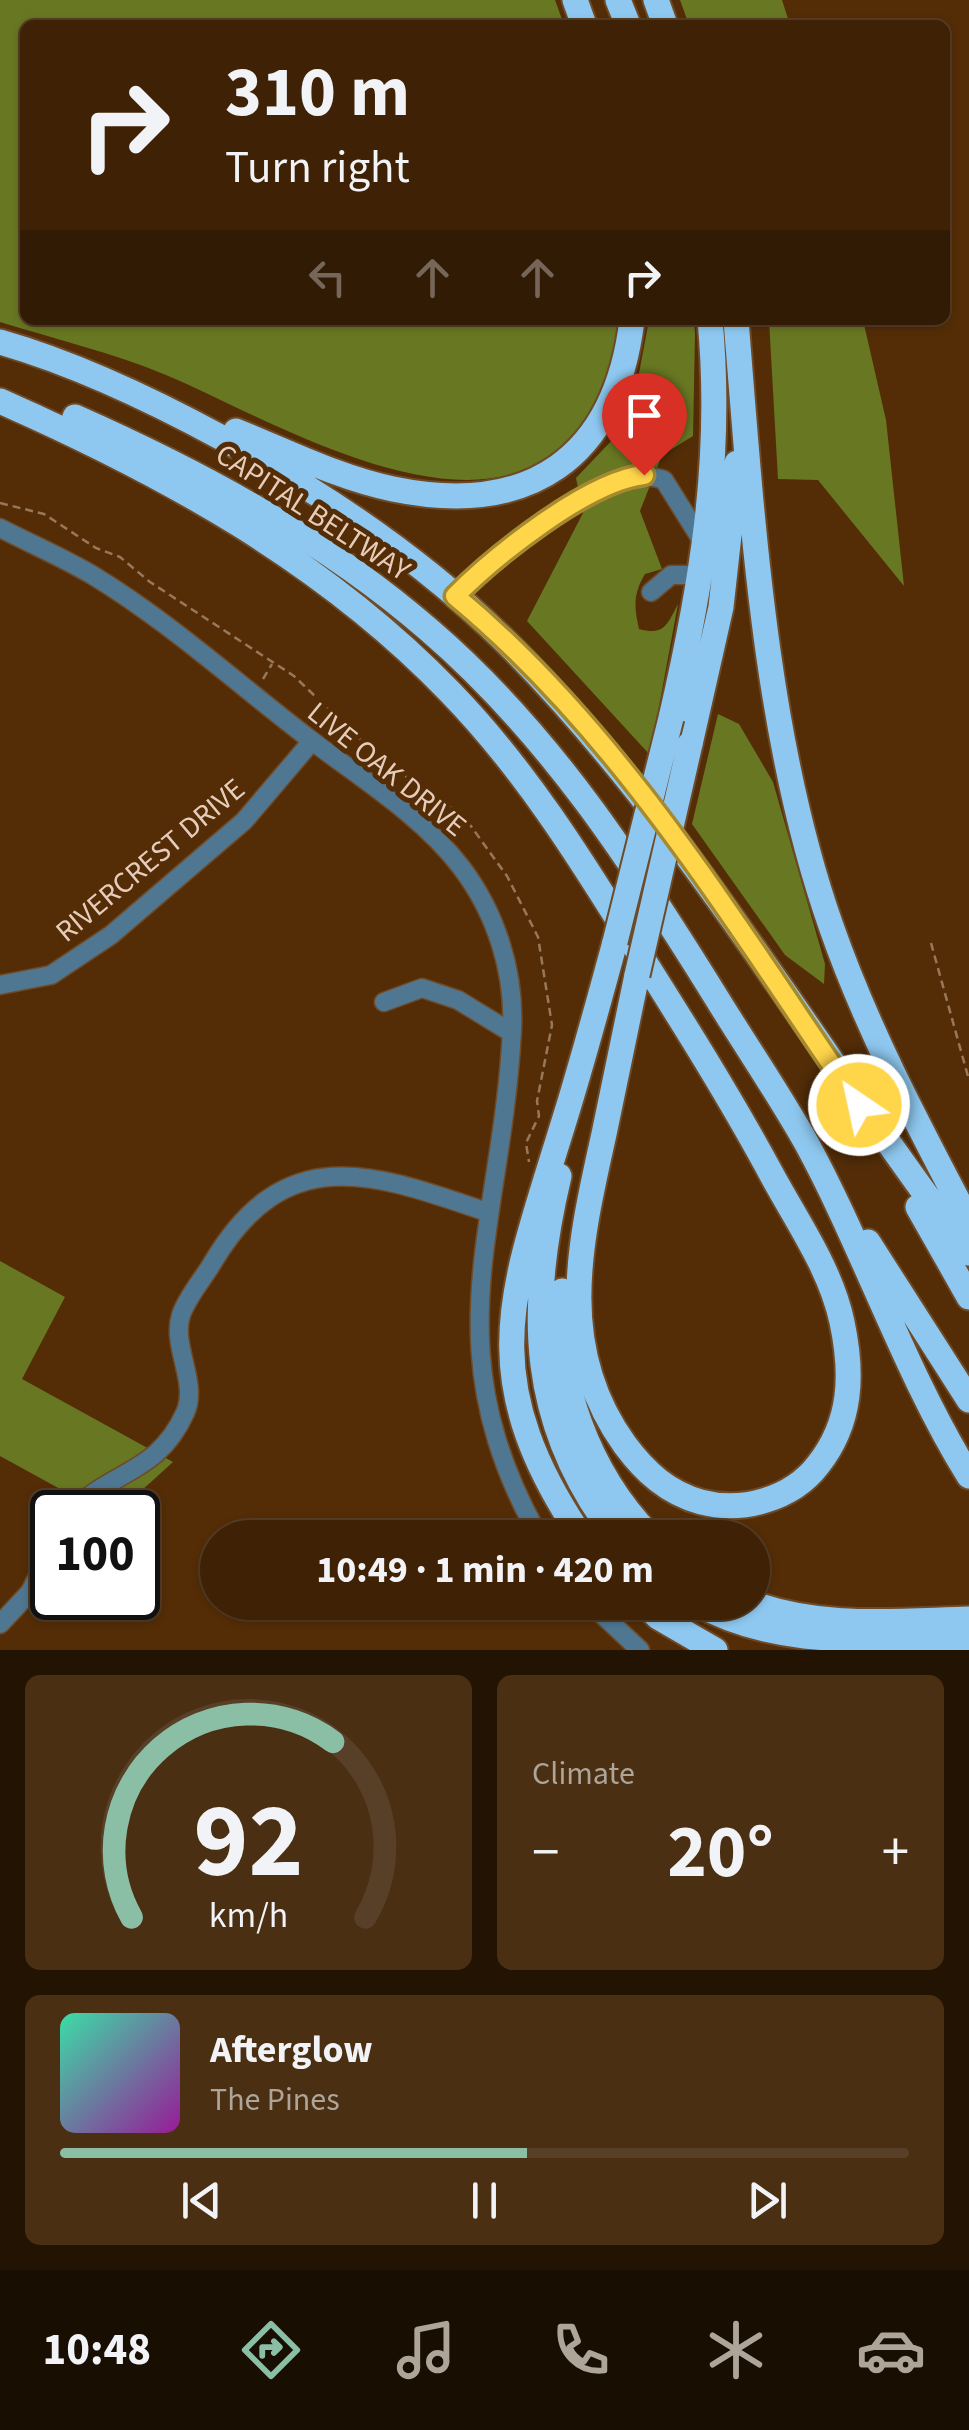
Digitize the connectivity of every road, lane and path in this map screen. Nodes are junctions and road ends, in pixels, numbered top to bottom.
1 (631, 325) edge
2 (710, 325) edge
3 (736, 325) edge
4 (0, 342) edge
5 (738, 353) junction
6 (77, 369) junction
7 (0, 388) edge
8 (0, 401) edge
9 (0, 503) edge
10 (0, 528) edge
11 (706, 548) junction
12 (702, 575) junction
13 (651, 592) dead end
14 (455, 596) junction
15 (272, 663) junction
16 (253, 696) junction
17 (312, 741) junction
18 (616, 942) junction
19 (931, 943) dead end
20 (637, 975) junction
21 (0, 985) edge
22 (384, 1002) dead end
23 (512, 1033) junction
24 (969, 1080) edge
25 (880, 1136) junction
26 (807, 1144) junction
27 (531, 1176) dead end
28 (487, 1212) junction
29 (969, 1222) edge
30 (969, 1253) edge
31 (969, 1297) edge
32 (969, 1400) edge
33 (969, 1476) edge
34 (104, 1490) edge
35 (532, 1520) edge
36 (570, 1520) edge
37 (603, 1520) edge
38 (638, 1520) edge
39 (30, 1592) edge
40 (770, 1610) edge
41 (969, 1619) edge
42 (608, 1620) edge
43 (663, 1620) edge
44 (731, 1620) edge
45 (0, 1624) edge
46 (926, 1629) junction
47 (969, 1638) edge
48 (640, 1650) edge
49 (715, 1650) edge

1 - 6 highway
2 - 11 highway
3 - 5 highway
4 - 6 highway, CAPITAL BELTWAY
5 - 20 highway, bridge
5 - 29 highway
6 - 14 highway, CAPITAL BELTWAY
7 - 26 highway, CAPITAL BELTWAY
8 - 20 highway
9 - 15 path
10 - 16 street, LIVE OAK DRIVE
11 - 12 highway
11 - 14 street
12 - 13 street
12 - 18 highway, bridge
14 - 25 highway, CAPITAL BELTWAY
15 - 16 path
15 - 27 path
16 - 17 street, LIVE OAK DRIVE
17 - 21 street, RIVERCREST DRIVE
17 - 23 street, LIVE OAK DRIVE
18 - 36 highway
18 - 37 highway
19 - 24 path
20 - 38 highway
22 - 23 street
23 - 28 street, LIVE OAK DRIVE
25 - 30 highway, CAPITAL BELTWAY
25 - 31 highway
26 - 32 highway
26 - 33 highway, CAPITAL BELTWAY
28 - 34 street
28 - 35 street, LIVE OAK DRIVE
39 - 45 street
40 - 46 highway
41 - 46 highway
42 - 48 street
43 - 49 highway
44 - 46 highway
46 - 47 highway

